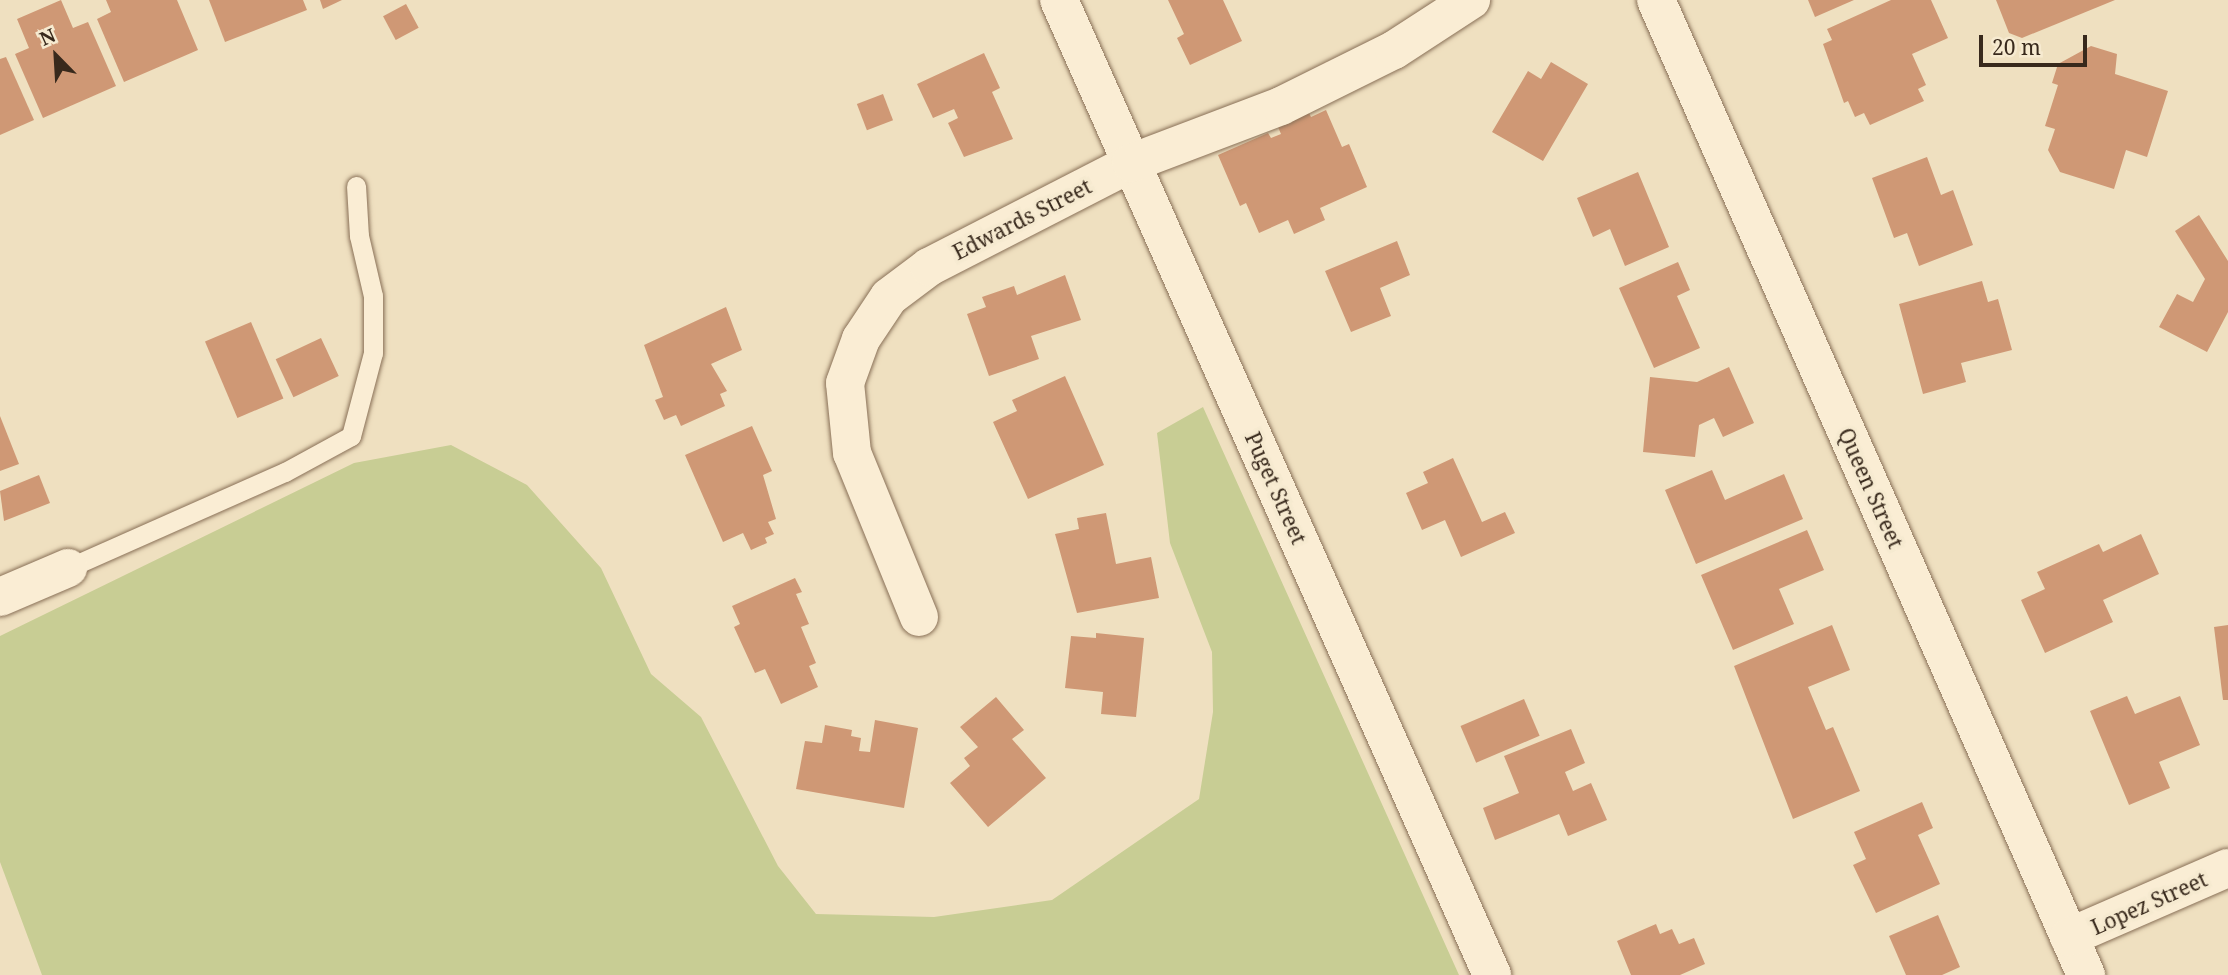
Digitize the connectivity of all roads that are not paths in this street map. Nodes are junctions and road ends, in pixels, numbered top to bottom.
1 (1059, 0) edge
2 (1471, 0) edge
3 (1656, 0) edge
4 (1131, 163) junction
5 (356, 186) dead end
6 (68, 568) joint
7 (0, 597) edge
8 (919, 617) dead end
9 (2228, 868) edge
10 (2069, 937) junction
11 (1492, 975) edge
12 (2086, 975) edge

1 - 4 street, Puget Street
2 - 4 street, Edwards Street
3 - 10 street, Queen Street
4 - 8 street, Edwards Street
4 - 11 street, Puget Street
5 - 6 lane
6 - 7 street
9 - 10 street, Lopez Street
10 - 12 street, Queen Street

